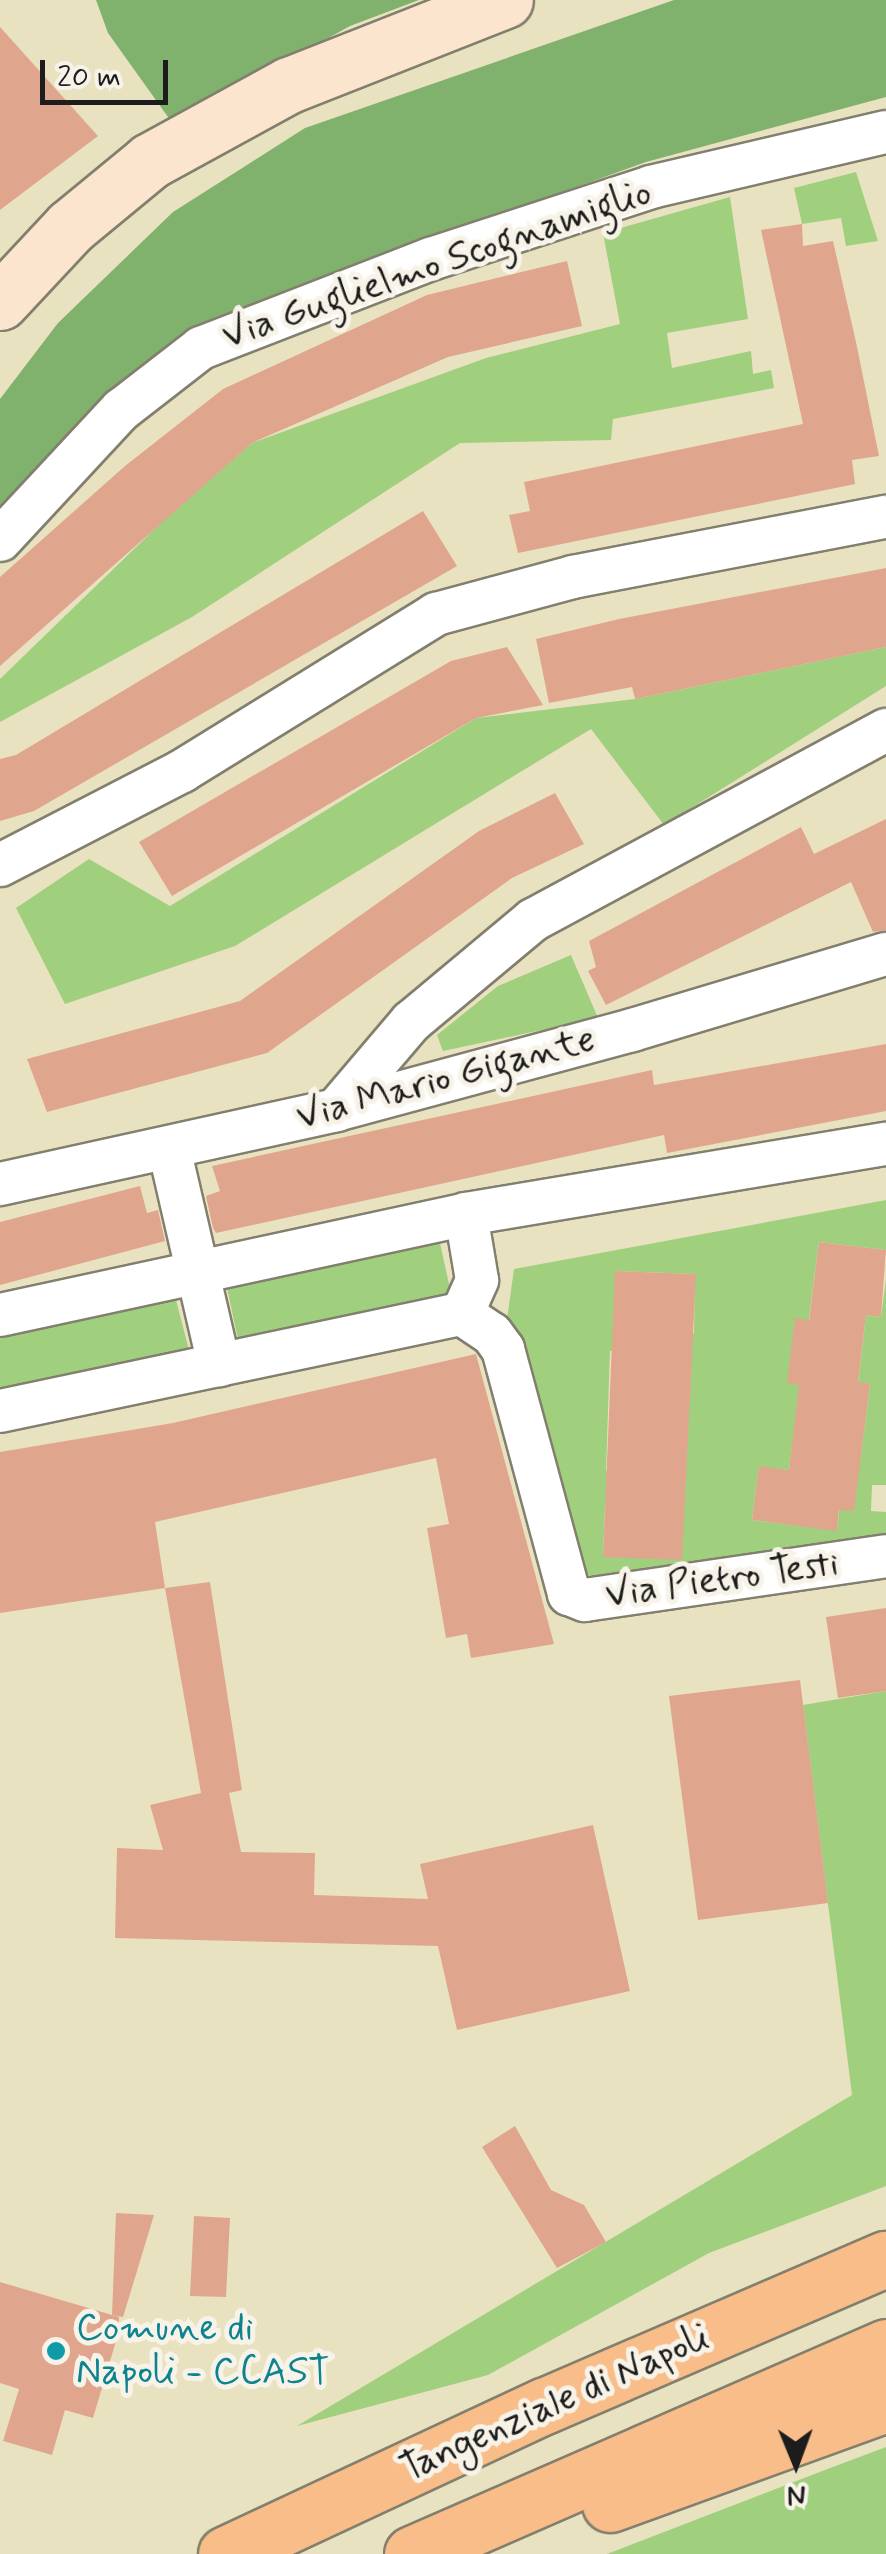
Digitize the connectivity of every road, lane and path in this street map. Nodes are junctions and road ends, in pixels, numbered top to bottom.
1 (506, 0) edge
2 (886, 132) edge
3 (0, 302) edge
4 (886, 517) edge
5 (0, 540) edge
6 (886, 730) edge
7 (0, 866) edge
8 (886, 954) edge
9 (336, 1110) junction
10 (886, 1144) edge
11 (169, 1148) junction
12 (0, 1184) edge
13 (466, 1214) junction
14 (198, 1272) junction
15 (0, 1314) edge
16 (462, 1314) junction
17 (219, 1365) junction
18 (0, 1411) edge
19 (886, 1556) edge
20 (886, 2227) edge
21 (886, 2259) edge
22 (886, 2347) edge
23 (886, 2404) edge
24 (544, 2406) junction
25 (226, 2554) edge
26 (412, 2554) edge
27 (471, 2554) edge

1 - 3 main road
2 - 5 street, Via Guglielmo Scognamiglio
4 - 7 street
6 - 9 street
8 - 9 street, Via Mario Gigante
9 - 11 street, Via Mario Gigante
10 - 13 street
11 - 12 street, Via Mario Gigante
11 - 14 street
13 - 14 street
13 - 16 street
14 - 15 street
14 - 17 street
16 - 17 street
16 - 19 street, Via Pietro Testi
17 - 18 street
20 - 24 highway
21 - 24 highway, Tangenziale di Napoli
22 - 26 highway, Tangenziale di Napoli
23 - 27 highway
24 - 25 highway, Tangenziale di Napoli

